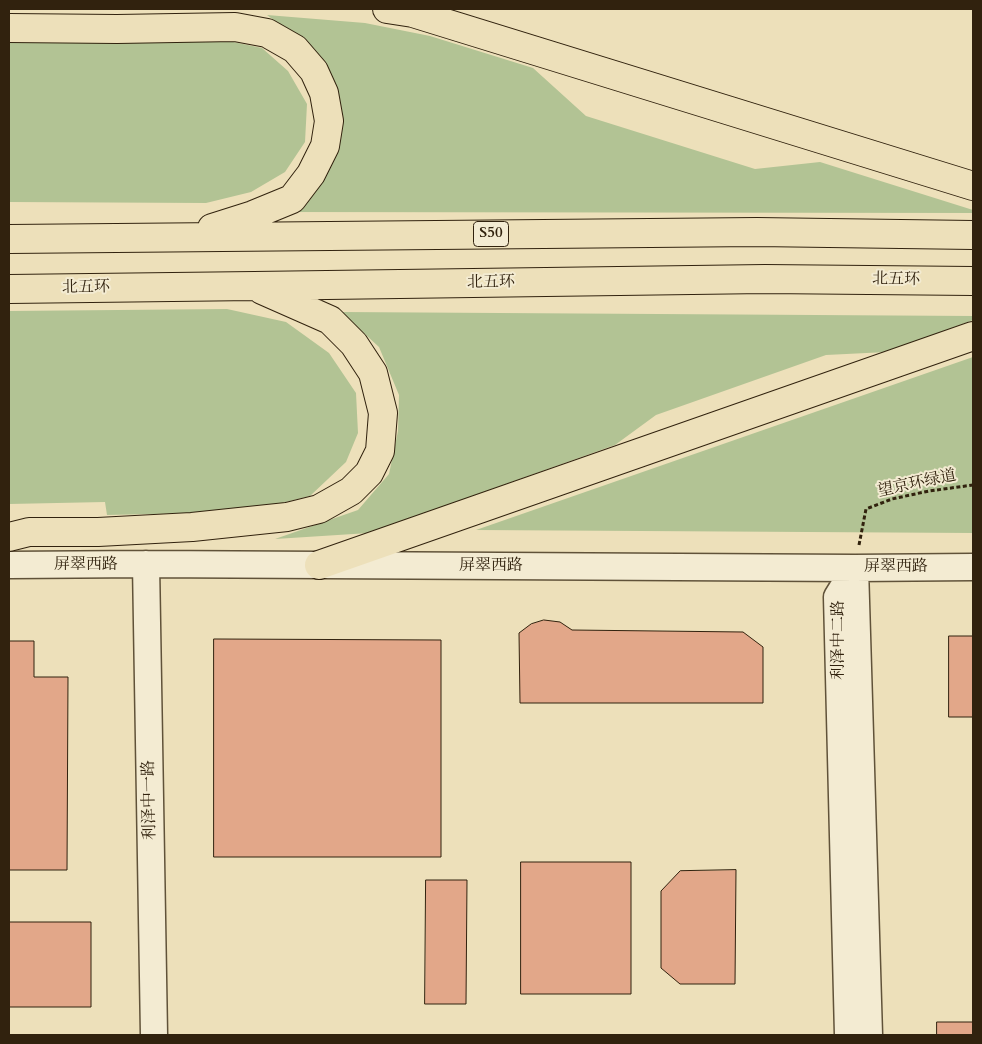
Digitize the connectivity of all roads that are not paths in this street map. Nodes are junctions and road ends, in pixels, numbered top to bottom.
1 (387, 9) edge
2 (9, 28) edge
3 (973, 186) edge
4 (973, 235) edge
5 (187, 237) junction
6 (9, 239) edge
7 (973, 281) edge
8 (254, 286) junction
9 (9, 289) edge
10 (973, 336) edge
11 (9, 537) edge
12 (146, 564) junction
13 (9, 565) edge
14 (320, 565) junction
15 (973, 567) edge
16 (855, 568) junction
17 (154, 1035) edge
18 (848, 1035) edge
19 (869, 1035) edge

1 - 3 highway
2 - 5 highway
4 - 5 highway, S50
5 - 6 highway, S50
7 - 8 highway, 北五环
8 - 9 highway, 北五环
8 - 11 highway
10 - 14 highway
12 - 13 street, 屏翠西路
12 - 14 street, 屏翠西路
12 - 17 street, 利泽中一路
14 - 16 street, 屏翠西路
15 - 16 street, 屏翠西路
16 - 18 street, 利泽中二路
16 - 19 street, 利泽中二路

